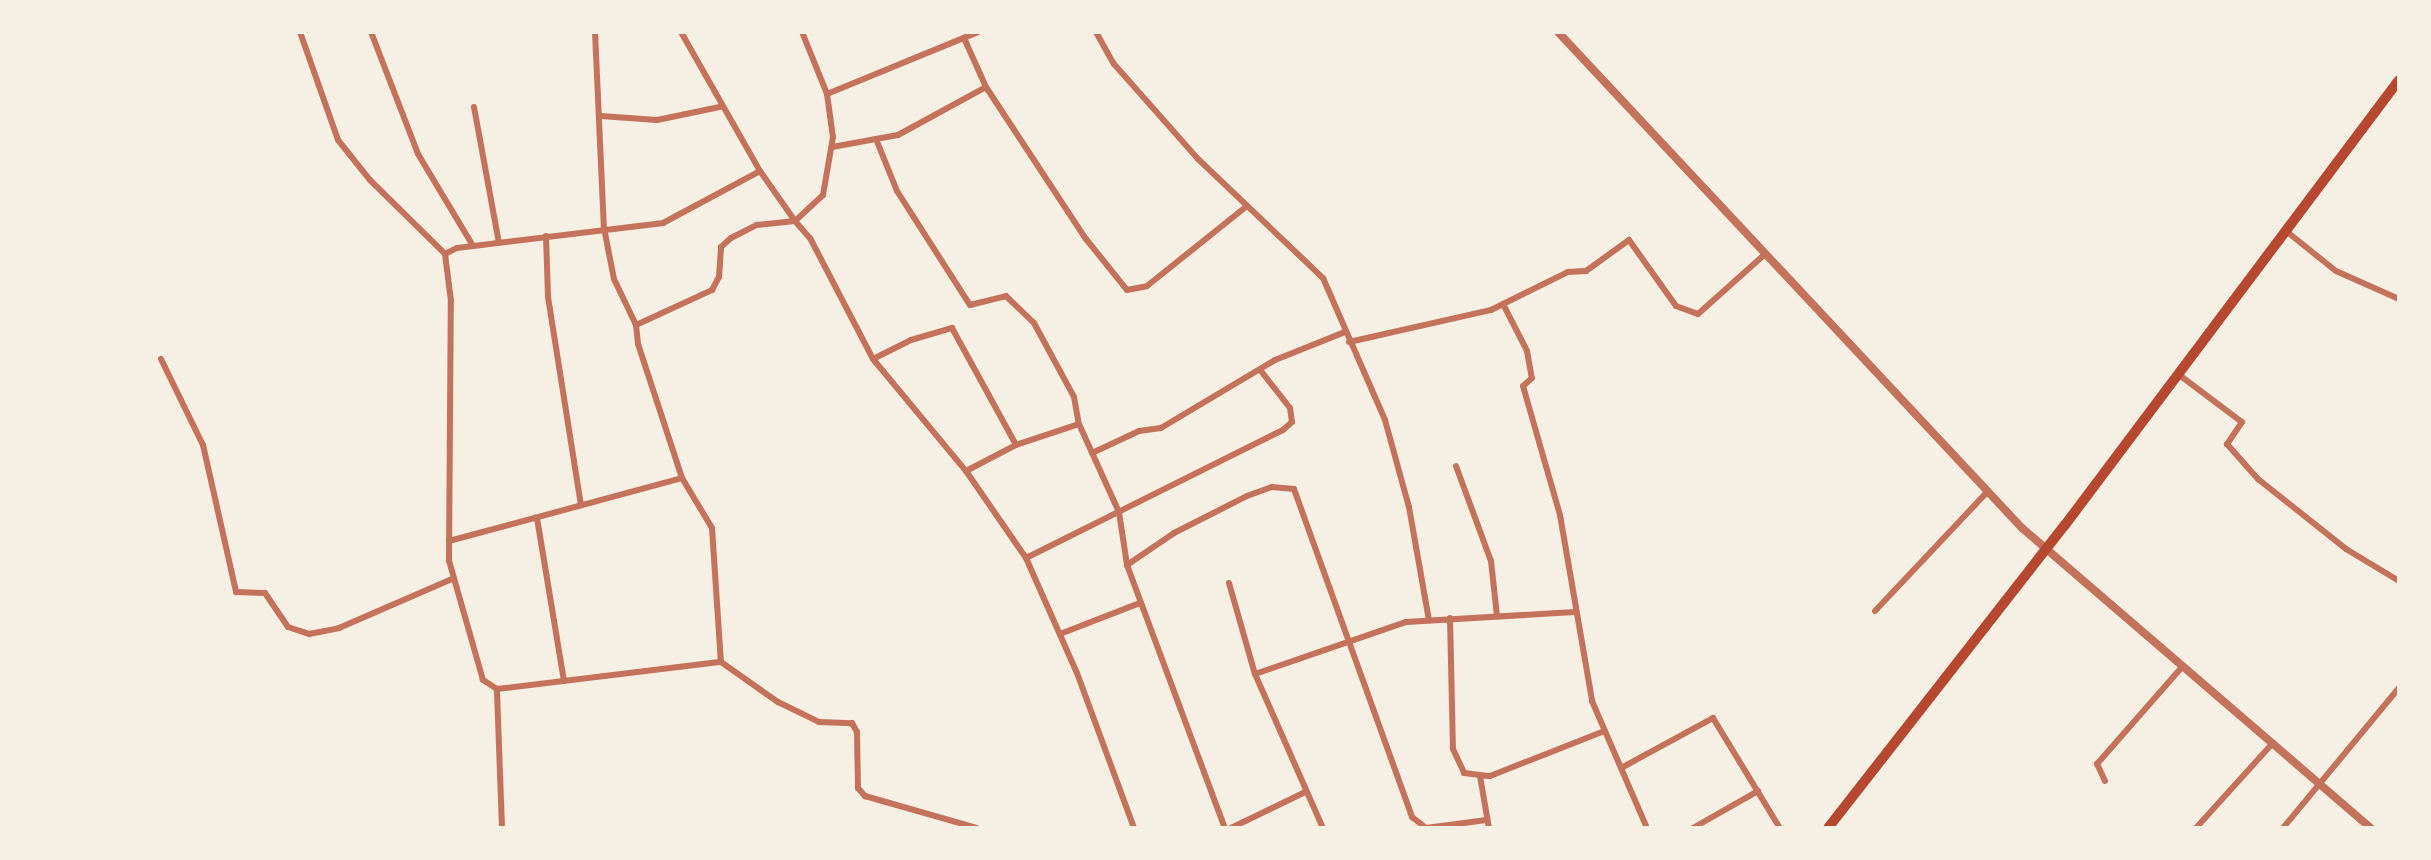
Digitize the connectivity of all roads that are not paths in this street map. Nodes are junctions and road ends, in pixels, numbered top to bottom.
1 (300, 32) edge
2 (371, 32) edge
3 (595, 32) edge
4 (681, 32) edge
5 (802, 32) edge
6 (978, 32) edge
7 (1096, 32) edge
8 (1558, 32) edge
9 (964, 38) junction
10 (2399, 82) edge
11 (986, 87) junction
12 (827, 94) junction
13 (474, 107) dead end
14 (720, 107) junction
15 (601, 116) junction
16 (876, 139) junction
17 (832, 147) junction
18 (760, 171) junction
19 (1247, 206) junction
20 (795, 221) junction
21 (604, 228) junction
22 (2286, 231) junction
23 (546, 236) junction
24 (499, 243) junction
25 (473, 246) junction
26 (445, 254) junction
27 (1765, 254) junction
28 (2399, 299) edge
29 (1503, 304) junction
30 (636, 325) junction
31 (1345, 332) junction
32 (1349, 342) junction
33 (161, 359) dead end
34 (873, 359) junction
35 (1261, 371) junction
36 (2178, 374) junction
37 (1079, 424) junction
38 (1016, 445) junction
39 (1092, 453) junction
40 (1456, 466) dead end
41 (966, 471) junction
42 (682, 478) junction
43 (1988, 491) junction
44 (581, 505) junction
45 (1119, 512) junction
46 (537, 518) junction
47 (449, 541) junction
48 (2046, 549) junction
49 (1026, 558) junction
50 (1127, 565) junction
51 (454, 578) junction
52 (2399, 581) edge
53 (1229, 583) dead end
54 (1140, 603) junction
55 (1875, 611) dead end
56 (1575, 612) junction
57 (1497, 616) junction
58 (1450, 618) junction
59 (1429, 620) junction
60 (1060, 634) junction
61 (1345, 640) junction
62 (721, 662) junction
63 (2182, 667) junction
64 (1255, 674) junction
65 (564, 681) junction
66 (2399, 688) edge
67 (497, 689) junction
68 (1604, 731) junction
69 (2272, 744) junction
70 (1621, 768) junction
71 (1480, 776) junction
72 (2105, 781) dead end
73 (2321, 786) junction
74 (1758, 791) junction
75 (1305, 792) junction
76 (1486, 820) junction
77 (2365, 826) edge
78 (502, 828) edge
79 (977, 828) edge
80 (1134, 828) edge
81 (1228, 828) edge
82 (1323, 828) edge
83 (1426, 828) edge
84 (1489, 828) edge
85 (1647, 828) edge
86 (1693, 828) edge
87 (1780, 828) edge
88 (1828, 828) edge
89 (2196, 828) edge
90 (2283, 828) edge

1 - 26 street
2 - 25 street
3 - 15 street
4 - 14 street
5 - 12 street
6 - 9 street
7 - 19 street
8 - 27 street
9 - 11 street
9 - 12 street
10 - 22 main road
11 - 16 street
11 - 19 street
12 - 17 street
13 - 24 street
14 - 15 street
14 - 18 street
15 - 21 street
16 - 17 street
16 - 37 street
17 - 20 street
18 - 20 street
18 - 21 street
19 - 31 street
20 - 30 street
20 - 34 street
21 - 23 street
21 - 30 street
22 - 28 street
22 - 36 main road
23 - 24 street
23 - 44 street
24 - 25 street
25 - 26 street
26 - 47 street
27 - 29 street
27 - 43 street
29 - 32 street
29 - 56 street
30 - 42 street
31 - 32 street
31 - 35 street
32 - 59 street
33 - 51 street
34 - 38 street
34 - 41 street
35 - 39 street
35 - 45 street
36 - 48 main road
36 - 52 street
37 - 38 street
37 - 39 street
38 - 41 street
39 - 45 street
40 - 57 street
41 - 49 street
42 - 44 street
42 - 62 street
43 - 48 street
43 - 55 street
44 - 46 street
45 - 49 street
45 - 50 street
46 - 47 street
46 - 65 street
47 - 51 street
48 - 63 street
48 - 88 main road
49 - 60 street
50 - 54 street
50 - 61 street
51 - 67 street
53 - 64 street
54 - 60 street
54 - 81 street
56 - 57 street
56 - 68 street
57 - 58 street
58 - 59 street
58 - 71 street
59 - 61 street
60 - 80 street
61 - 64 street
61 - 83 street
62 - 65 street
62 - 79 street
63 - 69 street
63 - 72 street
64 - 75 street
65 - 67 street
66 - 73 street
67 - 78 street
68 - 70 street
68 - 71 street
69 - 73 street
69 - 89 street
70 - 74 street
70 - 85 street
71 - 76 street
73 - 77 street
73 - 90 street
74 - 86 street
74 - 87 street
75 - 81 street
75 - 82 street
76 - 83 street
76 - 84 street

